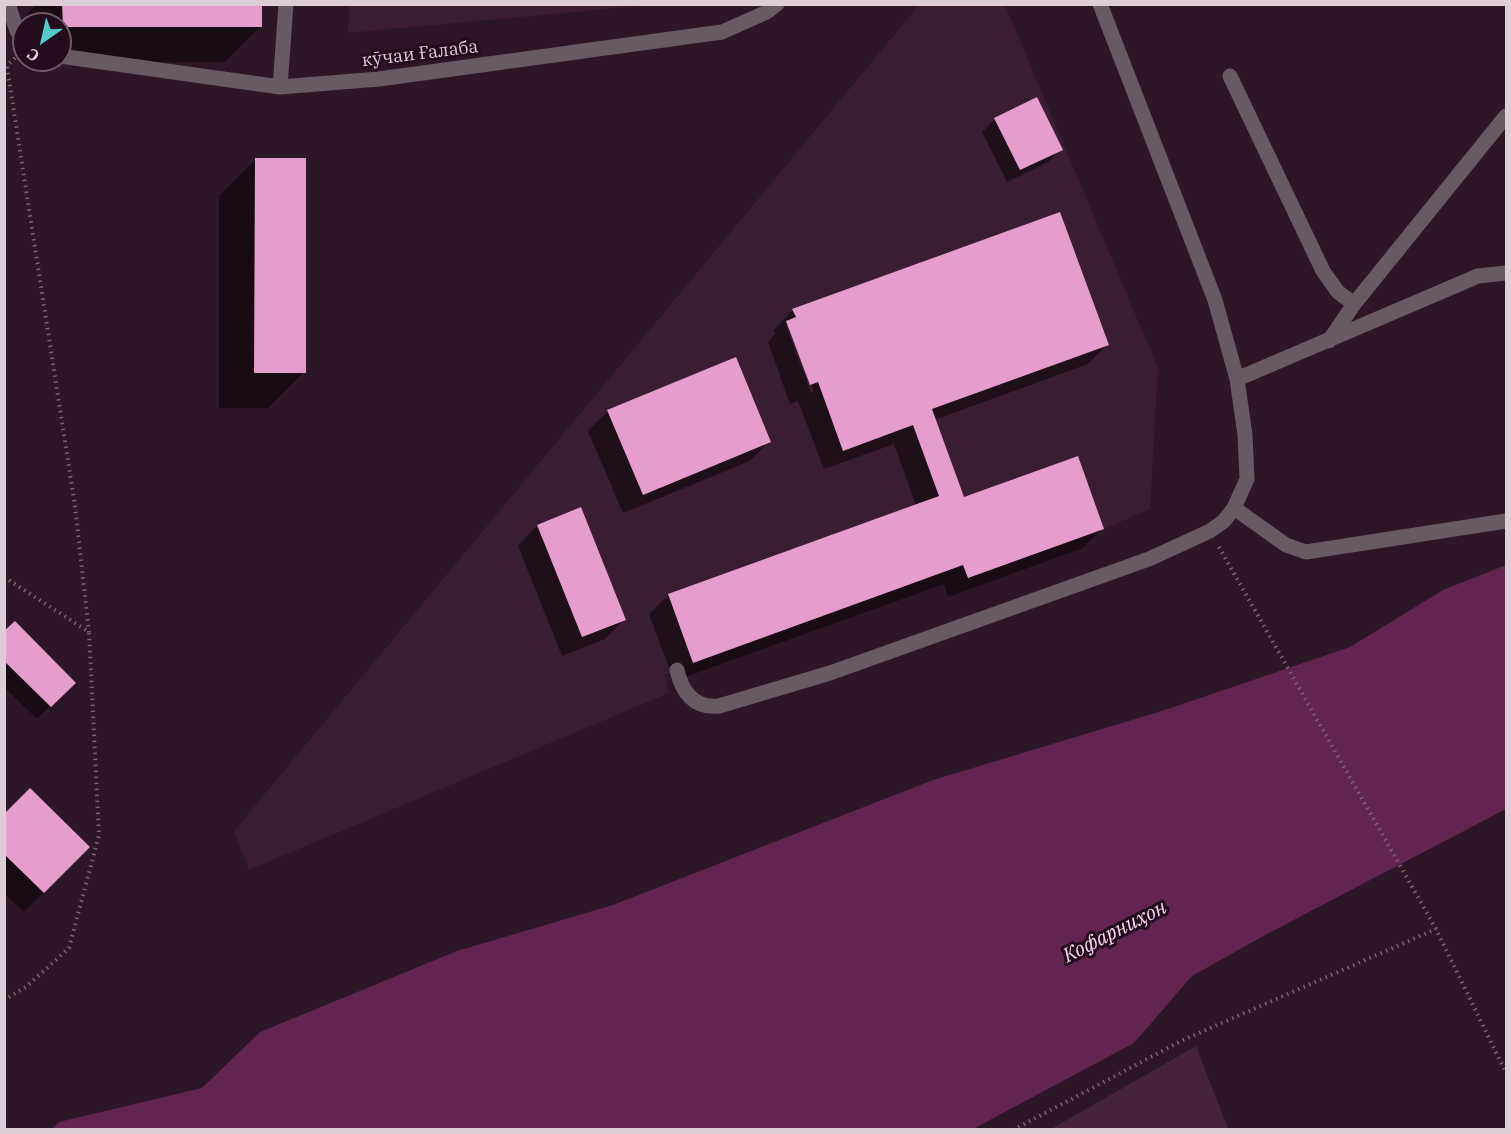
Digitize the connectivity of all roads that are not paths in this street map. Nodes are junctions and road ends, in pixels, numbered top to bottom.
1 (286, 4) edge
2 (777, 4) edge
3 (1100, 4) edge
4 (72, 58) edge
5 (1230, 76) dead end
6 (280, 87) junction
7 (1506, 116) edge
8 (1506, 273) edge
9 (1354, 304) junction
10 (1329, 341) junction
11 (1237, 379) junction
12 (1234, 508) junction
13 (1506, 521) edge
14 (677, 670) dead end

1 - 6 street
2 - 6 street, кӯчаи Ғалаба
3 - 11 street
4 - 6 street, кӯчаи Ғалаба
5 - 9 street
7 - 9 street
8 - 10 street
9 - 10 street
10 - 11 street
11 - 12 street
12 - 13 street
12 - 14 street

